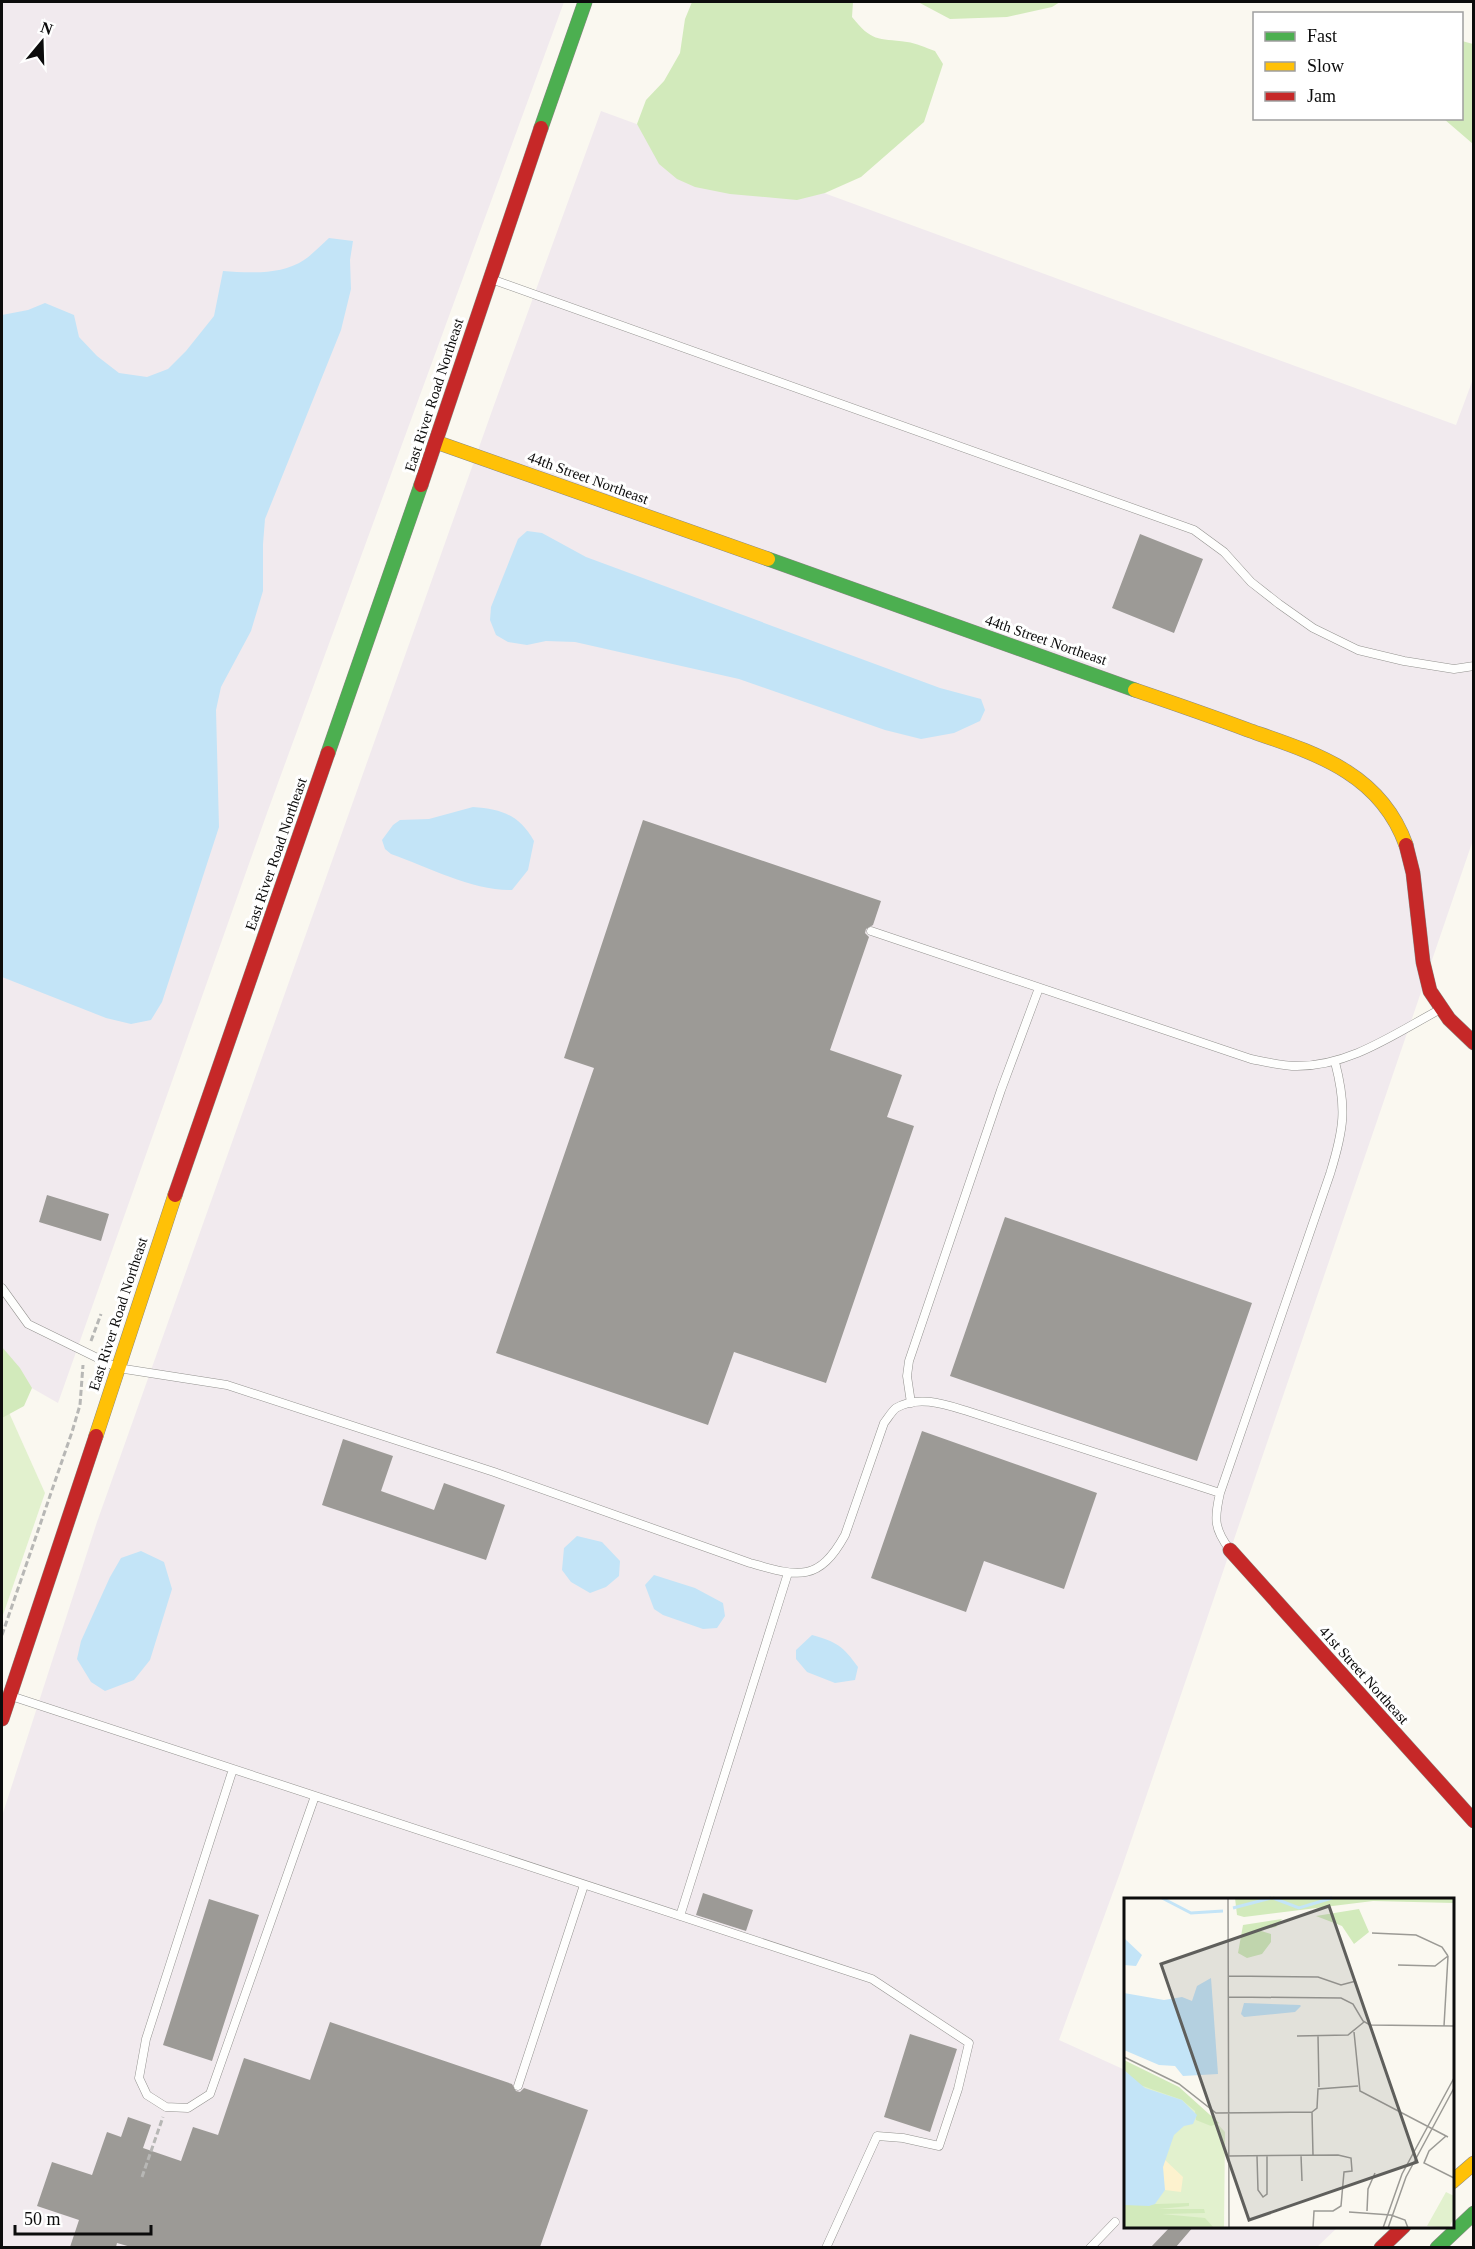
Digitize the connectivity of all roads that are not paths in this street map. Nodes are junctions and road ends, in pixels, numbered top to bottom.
1 (585, 2) edge
2 (489, 278) junction
3 (436, 442) junction
4 (1473, 666) edge
5 (871, 931) dead end
6 (1039, 987) junction
7 (1441, 1009) junction
8 (1473, 1043) edge
9 (1335, 1062) junction
10 (2, 1288) edge
11 (118, 1368) junction
12 (911, 1403) junction
13 (1220, 1493) junction
14 (1230, 1550) joint
15 (788, 1573) junction
16 (9, 1696) junction
17 (2, 1719) edge
18 (233, 1769) junction
19 (315, 1796) junction
20 (1473, 1821) edge
21 (584, 1885) junction
22 (680, 1916) junction
23 (518, 2086) dead end
24 (1473, 2163) edge
25 (1454, 2180) edge
26 (1473, 2213) edge
27 (1114, 2222) dead end
28 (1402, 2228) edge
29 (826, 2247) edge
30 (1090, 2247) edge
31 (1381, 2247) edge
32 (1437, 2247) edge

1 - 2 street, East River Road Northeast
2 - 3 street, East River Road Northeast
2 - 4 lane
3 - 7 street, 44th Street Northeast
3 - 11 street, East River Road Northeast
5 - 6 lane
6 - 9 lane
6 - 12 lane
7 - 8 street, 44th Street Northeast
7 - 9 lane
9 - 13 lane
10 - 11 lane
11 - 15 lane
11 - 16 street, East River Road Northeast
12 - 13 lane
12 - 15 lane
13 - 14 lane
14 - 20 street, 41st Street Northeast
15 - 22 lane
16 - 17 street, East River Road Northeast
16 - 18 lane
18 - 19 lane
18 - 19 lane
19 - 21 lane
21 - 22 lane
21 - 23 lane
22 - 29 lane
24 - 25 street
26 - 32 street
27 - 30 lane
28 - 31 street

